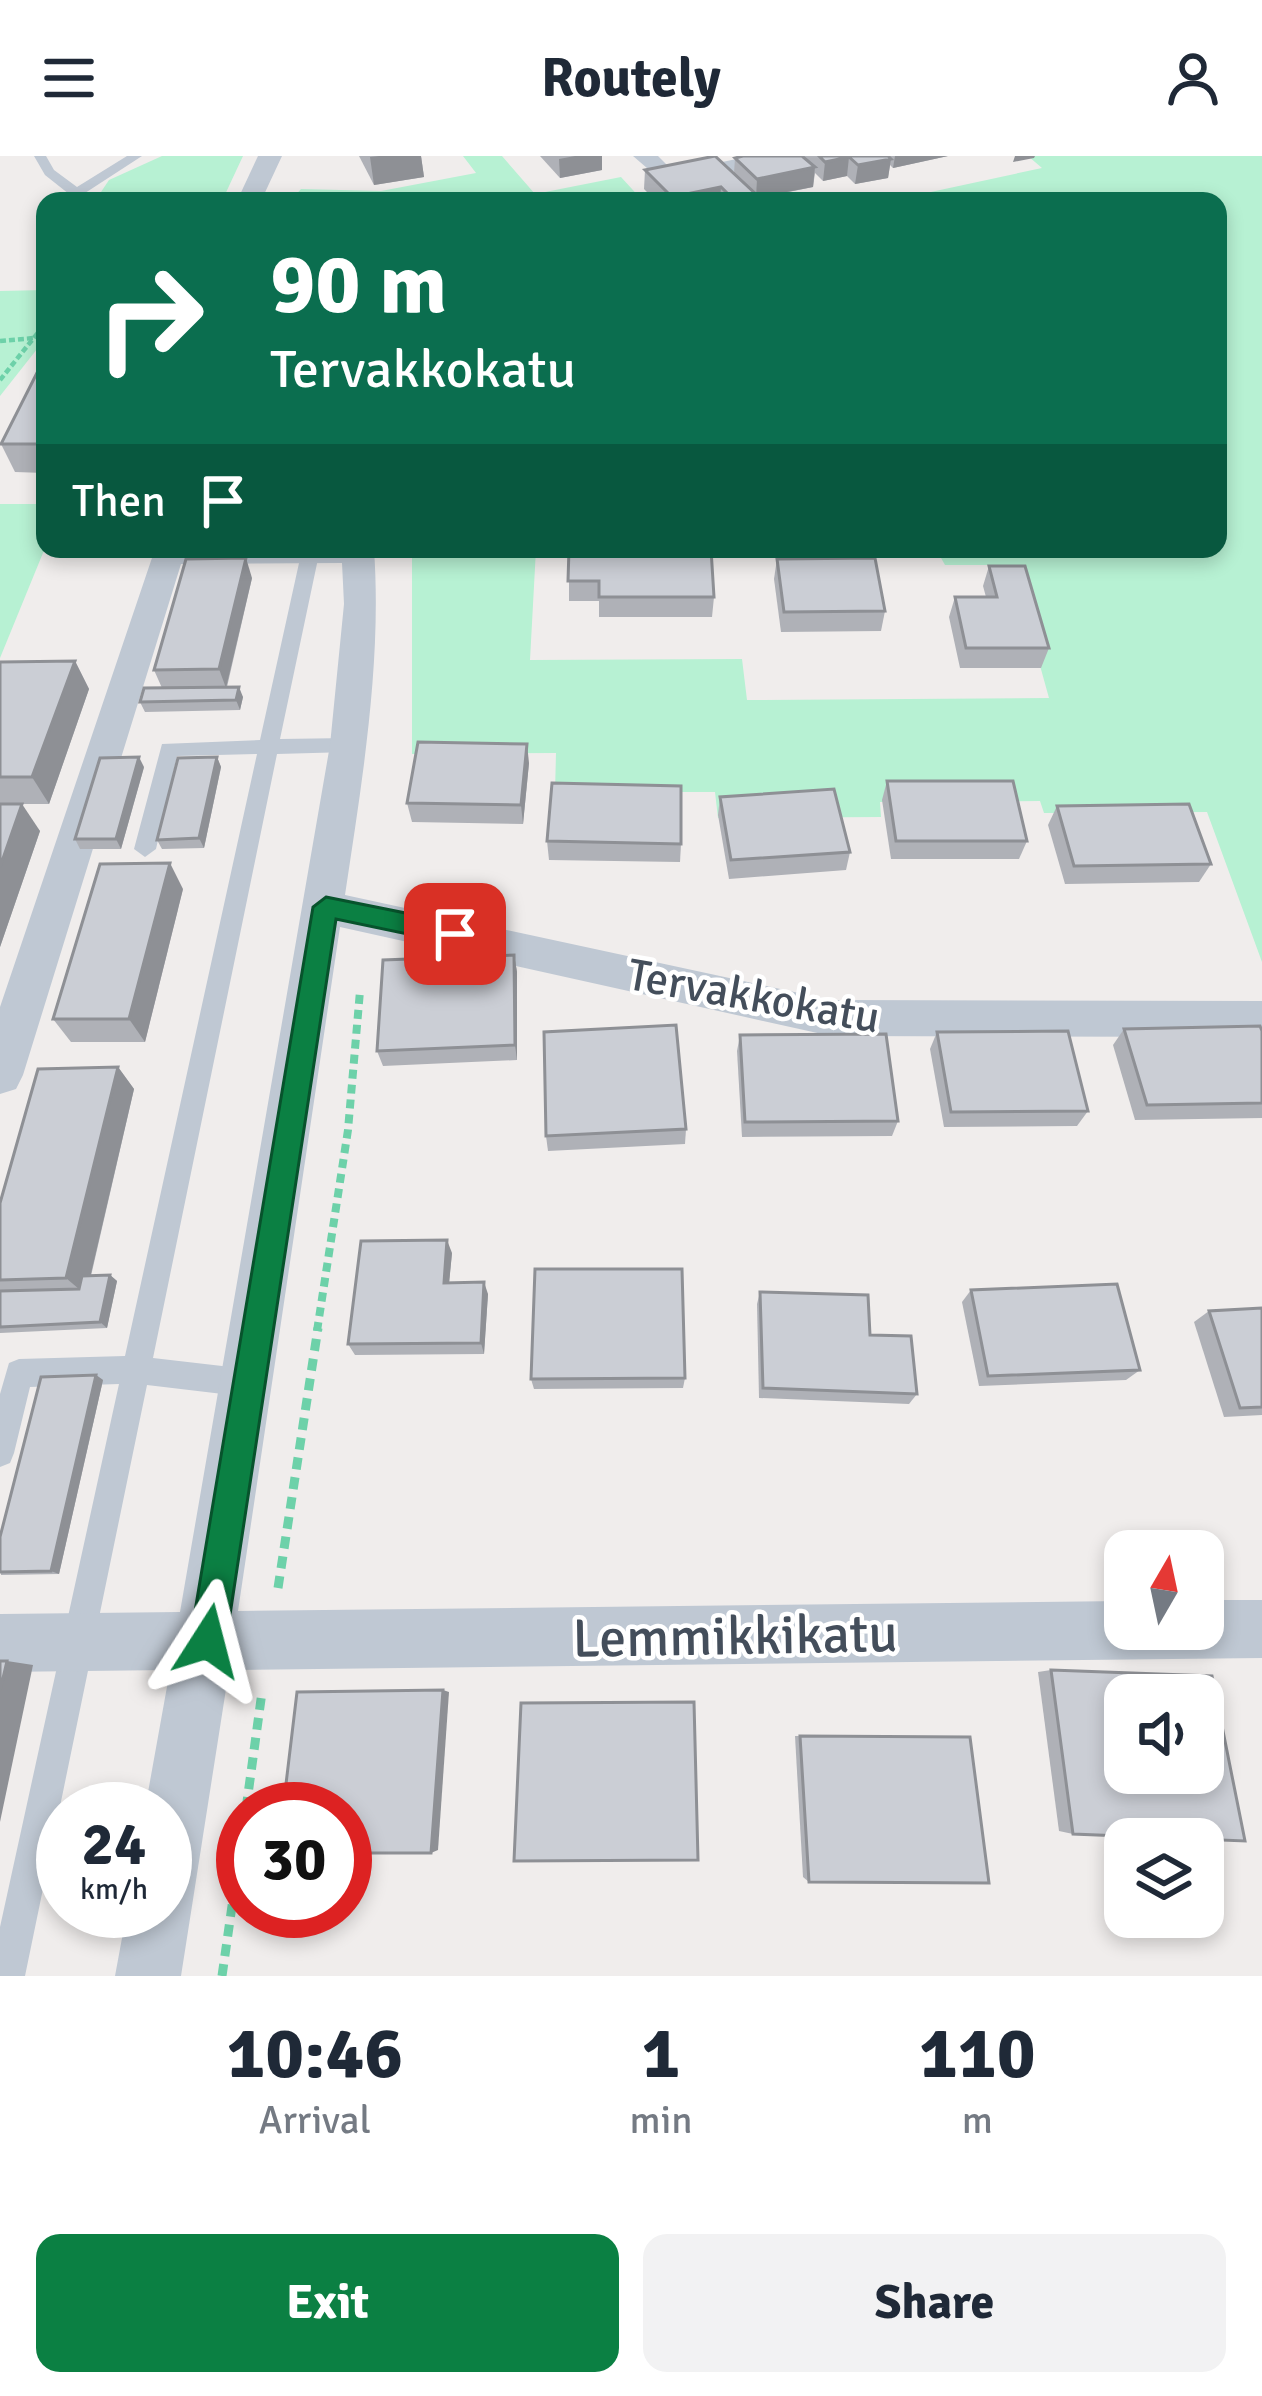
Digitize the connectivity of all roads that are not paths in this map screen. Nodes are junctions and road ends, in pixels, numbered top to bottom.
1 (40, 156) edge
2 (136, 156) edge
3 (270, 156) edge
4 (645, 156) edge
5 (785, 156) edge
6 (70, 192) edge
7 (82, 192) edge
8 (253, 192) edge
9 (167, 558) edge
10 (340, 558) edge
11 (344, 558) edge
12 (349, 745) junction
13 (269, 747) junction
14 (145, 849) dead end
15 (326, 907) junction
16 (14, 991) edge
17 (1262, 1019) edge
18 (0, 1075) edge
19 (136, 1370) junction
20 (248, 1382) junction
21 (0, 1453) edge
22 (1262, 1629) edge
23 (208, 1641) junction
24 (78, 1642) junction
25 (0, 1643) edge
26 (183, 1782) edge
27 (155, 1938) edge
28 (7, 1976) edge
29 (148, 1976) edge

1 - 6 lane
2 - 7 lane
3 - 8 street
4 - 5 street
9 - 16 street
10 - 13 lane
11 - 12 street
12 - 13 lane
12 - 15 street
13 - 14 lane
13 - 19 lane
15 - 17 street, Tervakkokatu
15 - 20 street
16 - 18 street
19 - 20 lane
19 - 21 lane
19 - 24 lane
20 - 23 street
22 - 23 street, Lemmikkikatu
23 - 24 street, Lemmikkikatu
23 - 26 street
24 - 25 street, Lemmikkikatu
24 - 28 lane
27 - 29 street

